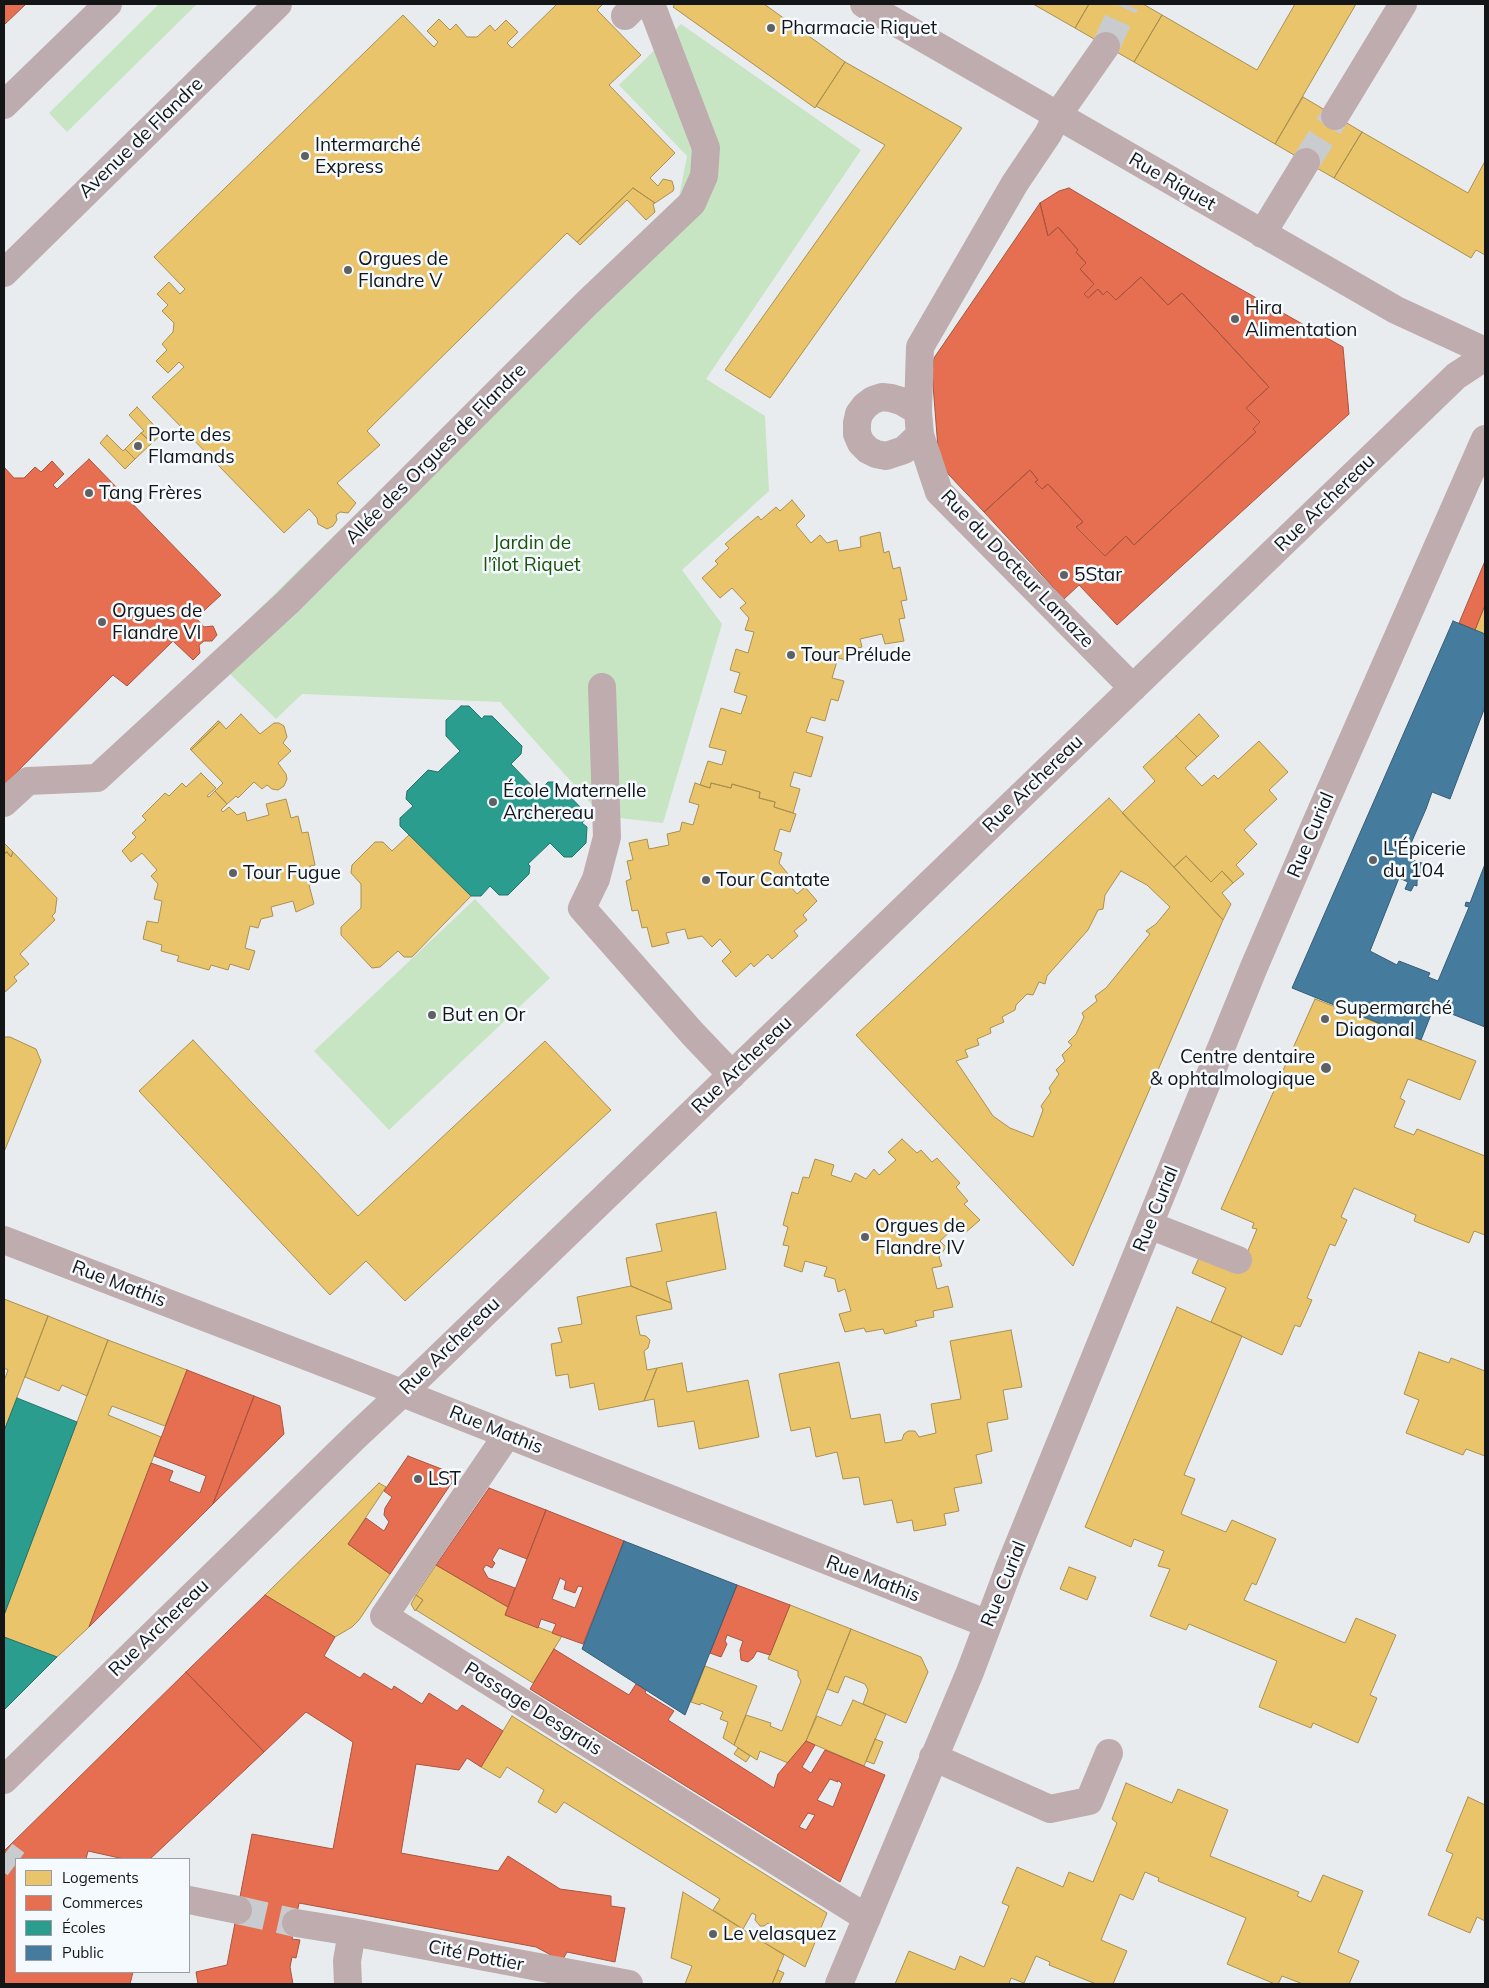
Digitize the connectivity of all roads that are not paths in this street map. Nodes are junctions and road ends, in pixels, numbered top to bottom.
1 (108, 4) edge
2 (278, 4) edge
3 (651, 4) edge
4 (864, 4) edge
5 (1404, 4) edge
6 (1106, 46) tunnel mouth
7 (4, 105) edge
8 (1057, 116) junction
9 (1335, 116) tunnel mouth
10 (1306, 162) tunnel mouth
11 (1262, 234) junction
12 (4, 273) edge
13 (1485, 351) edge
14 (1485, 357) edge
15 (1485, 439) edge
16 (602, 687) dead end
17 (1133, 688) junction
18 (4, 803) edge
19 (732, 1075) junction
20 (1149, 1226) junction
21 (4, 1240) edge
22 (1238, 1260) dead end
23 (402, 1393) junction
24 (507, 1435) junction
25 (988, 1624) junction
26 (1109, 1753) dead end
27 (933, 1757) junction
28 (4, 1780) edge
29 (190, 1900) edge
30 (238, 1910) tunnel mouth
31 (867, 1918) junction
32 (296, 1923) tunnel mouth
33 (352, 1932) junction
34 (348, 1984) edge
35 (629, 1984) edge
36 (839, 1984) edge

1 - 7 main road
2 - 12 main road, Avenue de Flandre
3 - 18 street, Allée des Orgues de Flandre
4 - 8 street, Rue Riquet
5 - 9 street
6 - 8 street, Rue du Docteur Lamaze
8 - 11 street, Rue Riquet
8 - 17 street, Rue du Docteur Lamaze
10 - 11 street
11 - 13 street, Rue Riquet
14 - 17 street, Rue Archereau
15 - 20 street, Rue Curial
16 - 19 street
17 - 19 street, Rue Archereau
19 - 23 street, Rue Archereau
20 - 22 street
20 - 25 street, Rue Curial
21 - 23 street, Rue Mathis
23 - 24 street, Rue Mathis
23 - 28 street, Rue Archereau
24 - 25 street, Rue Mathis
24 - 31 street, Passage Desgrais
25 - 27 street, Rue Curial
26 - 27 street
27 - 31 street, Rue Curial
29 - 30 street
31 - 36 street, Rue Curial
32 - 33 street, Cité Pottier
33 - 34 street
33 - 35 street, Cité Pottier

